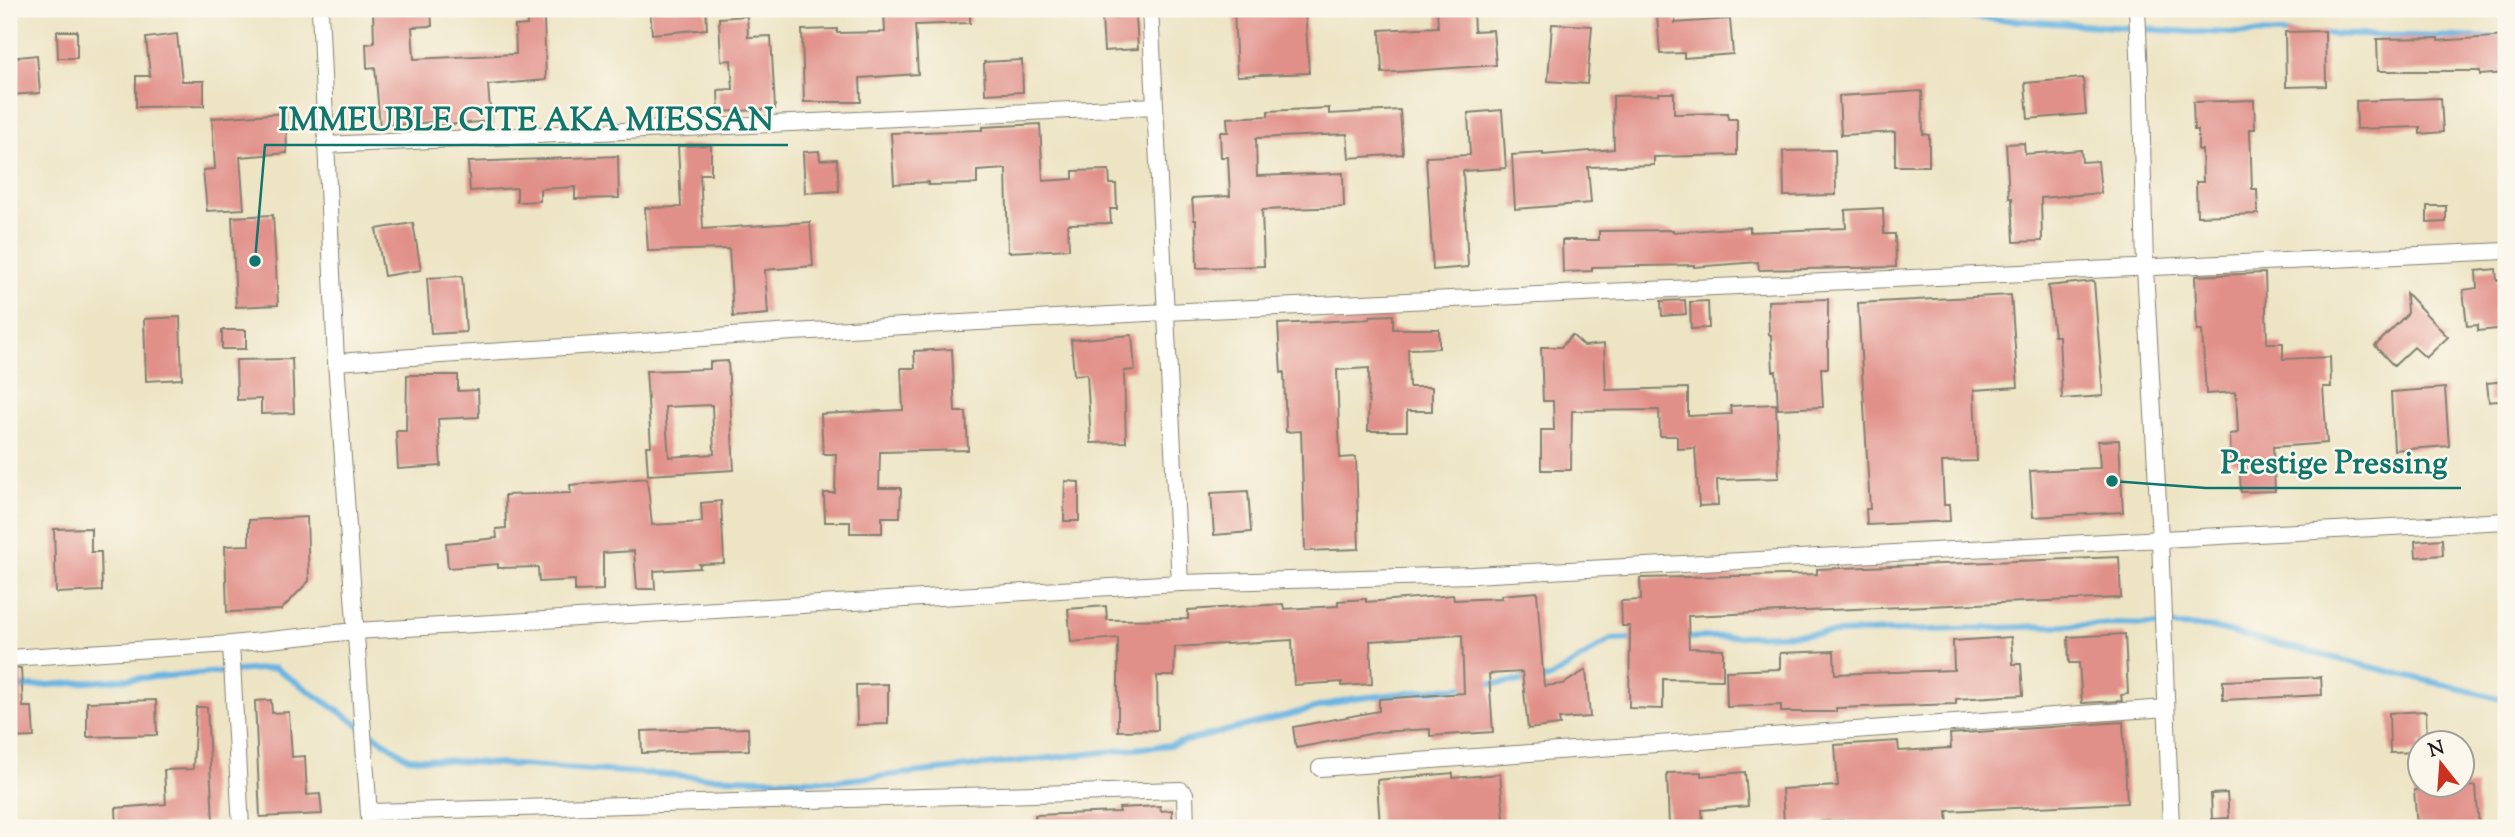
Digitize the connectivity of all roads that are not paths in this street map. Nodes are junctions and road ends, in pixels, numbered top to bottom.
1 (320, 9) edge
2 (1150, 9) edge
3 (2137, 9) edge
4 (1155, 106) junction
5 (325, 145) junction
6 (2506, 251) edge
7 (2145, 268) junction
8 (1166, 312) junction
9 (336, 362) junction
10 (2506, 521) edge
11 (2160, 539) junction
12 (1180, 583) junction
13 (355, 631) junction
14 (232, 645) junction
15 (9, 659) edge
16 (2166, 708) junction
17 (1320, 768) dead end
18 (370, 820) edge
19 (241, 828) edge
20 (1186, 828) edge
21 (2171, 828) edge

1 - 5 street
2 - 4 street
3 - 7 street
4 - 5 street
4 - 8 street
5 - 9 street
6 - 7 street
7 - 8 street
7 - 11 street
8 - 9 street
8 - 12 street
9 - 13 street
10 - 11 street
11 - 12 street
11 - 16 street
12 - 13 street
13 - 14 street
13 - 18 street
14 - 15 street
14 - 19 street
16 - 17 street
16 - 21 street
18 - 20 street

